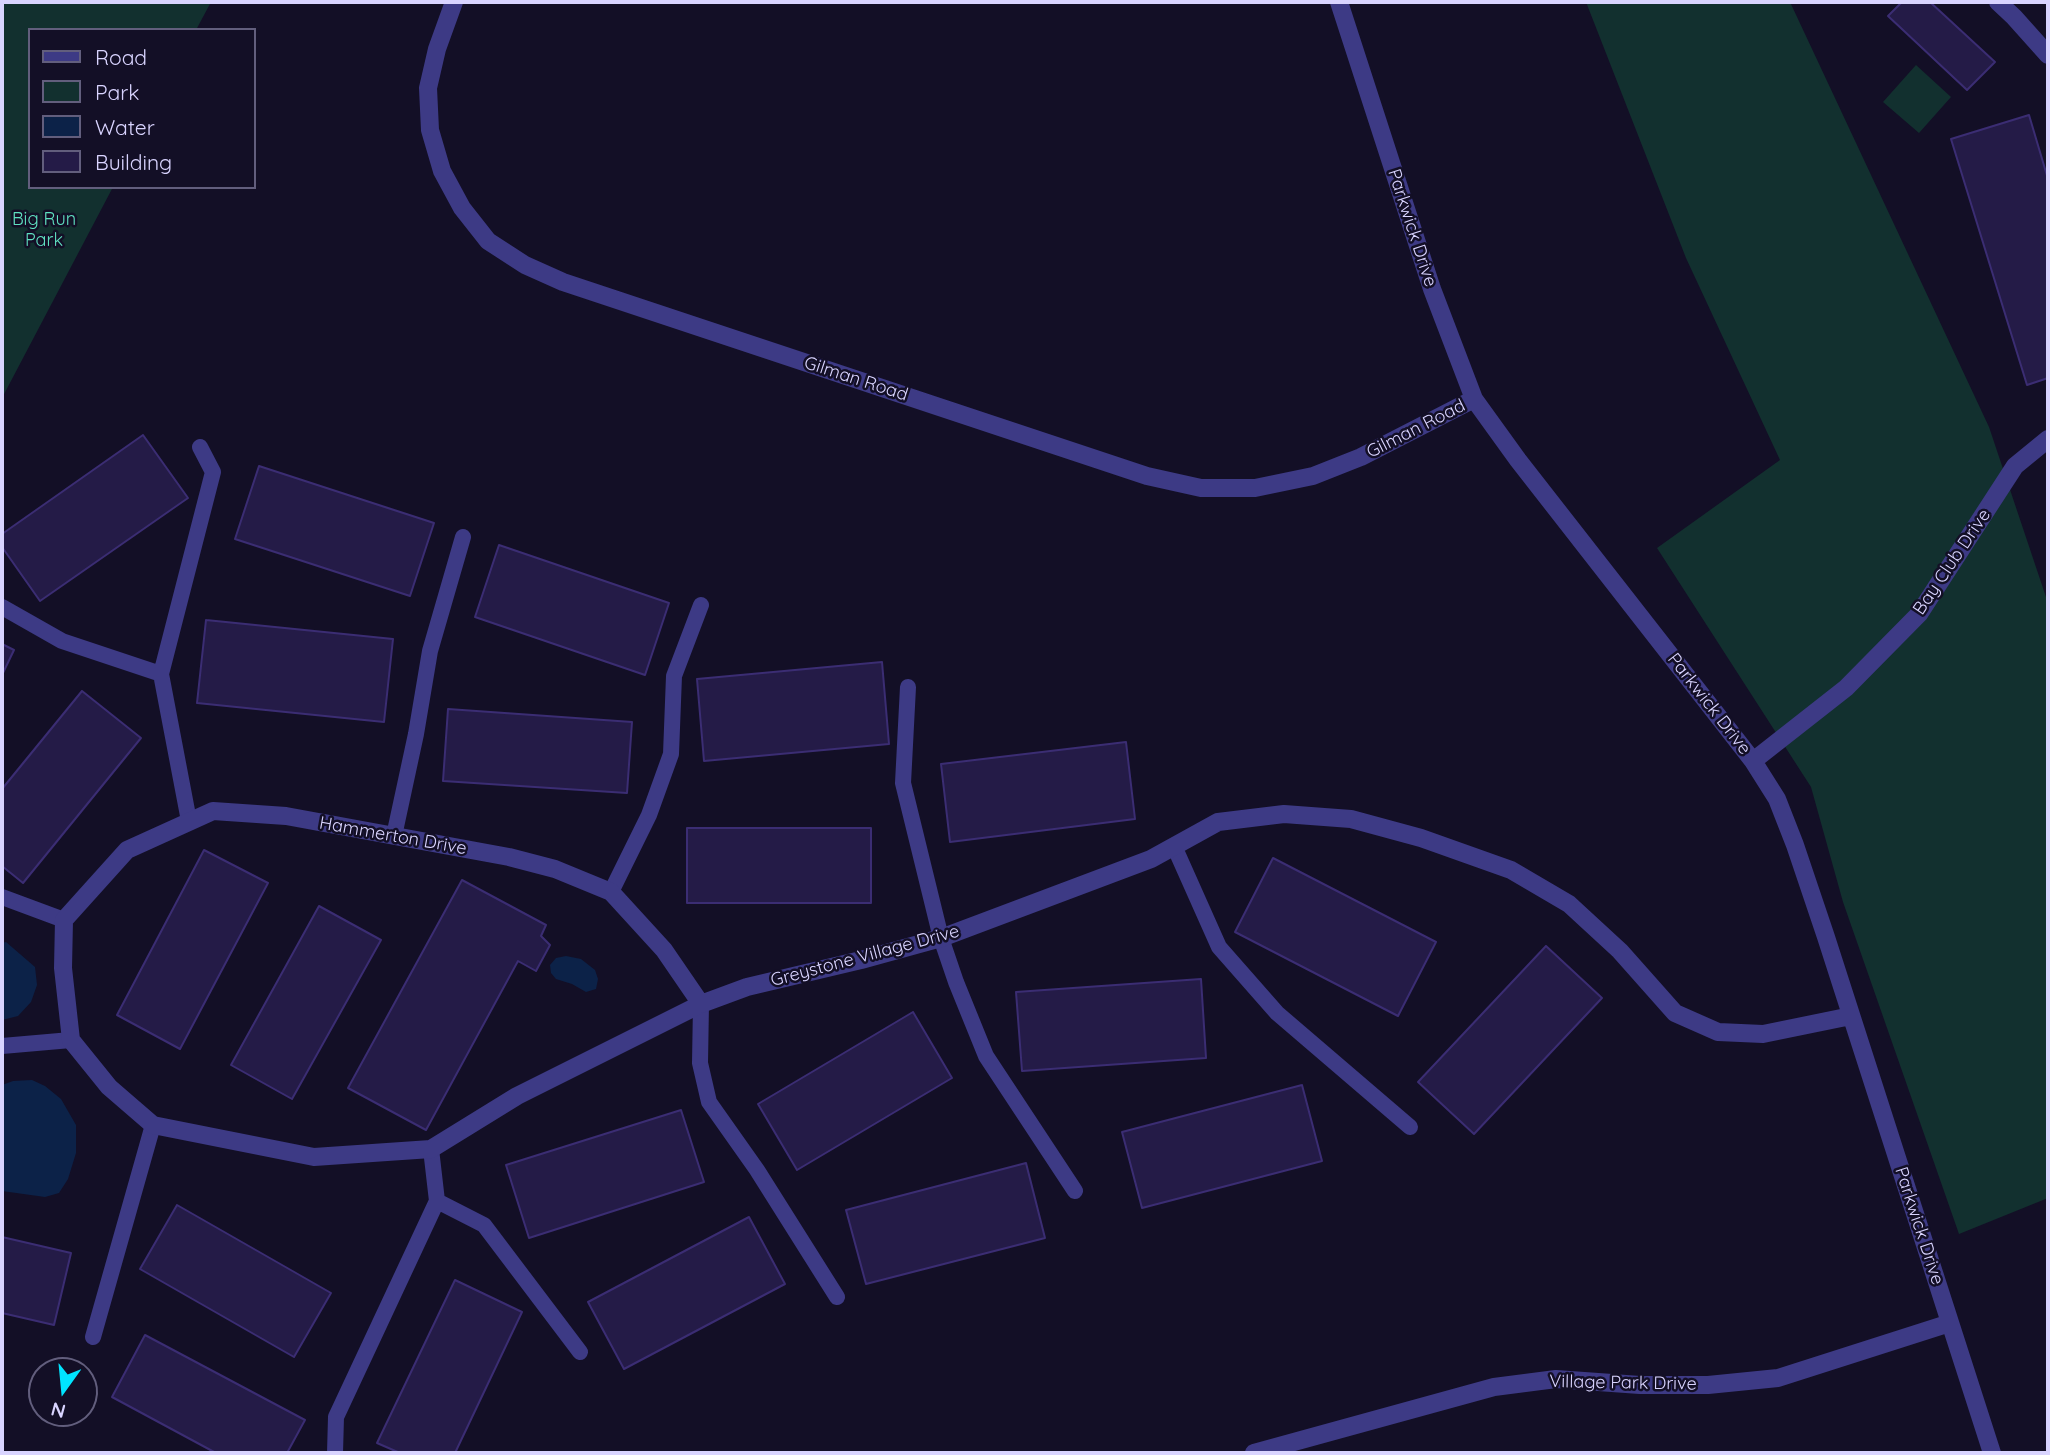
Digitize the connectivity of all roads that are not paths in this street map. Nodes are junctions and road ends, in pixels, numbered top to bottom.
1 (454, 2) edge
2 (1339, 2) edge
3 (1998, 2) edge
4 (2048, 55) edge
5 (1474, 399) junction
6 (2048, 439) edge
7 (200, 447) dead end
8 (463, 537) dead end
9 (701, 606) dead end
10 (2, 607) edge
11 (161, 674) junction
12 (908, 687) dead end
13 (1753, 761) junction
14 (189, 821) junction
15 (394, 836) junction
16 (1174, 846) junction
17 (611, 892) junction
18 (2, 897) edge
19 (64, 920) junction
20 (941, 939) junction
21 (701, 1004) junction
22 (1851, 1016) junction
23 (71, 1040) junction
24 (2, 1046) edge
25 (153, 1125) junction
26 (1410, 1127) dead end
27 (431, 1149) junction
28 (1075, 1191) dead end
29 (437, 1201) junction
30 (837, 1297) dead end
31 (1950, 1323) junction
32 (93, 1337) dead end
33 (580, 1352) dead end
34 (335, 1453) edge
35 (1254, 1453) edge
36 (1992, 1453) edge

1 - 5 street, Gilman Road
2 - 5 street, Parkwick Drive
3 - 4 street
5 - 13 street, Parkwick Drive
6 - 13 street, Bay Club Drive
7 - 11 lane
8 - 15 lane
9 - 17 lane
10 - 11 lane
11 - 14 lane
12 - 20 lane
13 - 22 street, Parkwick Drive
14 - 15 street, Hammerton Drive
14 - 19 street, Hammerton Drive
15 - 17 street, Hammerton Drive
16 - 20 street, Greystone Village Drive
16 - 22 street, Greystone Village Drive
16 - 26 lane
17 - 21 street, Hammerton Drive
18 - 19 lane
19 - 23 street
20 - 21 street, Greystone Village Drive
20 - 28 lane
21 - 27 street, Greystone Village Drive
21 - 30 lane
22 - 31 street, Parkwick Drive
23 - 24 lane
23 - 25 street, Greystone Village Drive
25 - 27 street, Greystone Village Drive
25 - 32 lane
27 - 29 lane
29 - 33 lane
29 - 34 lane
31 - 35 street, Village Park Drive
31 - 36 street, Parkwick Drive

